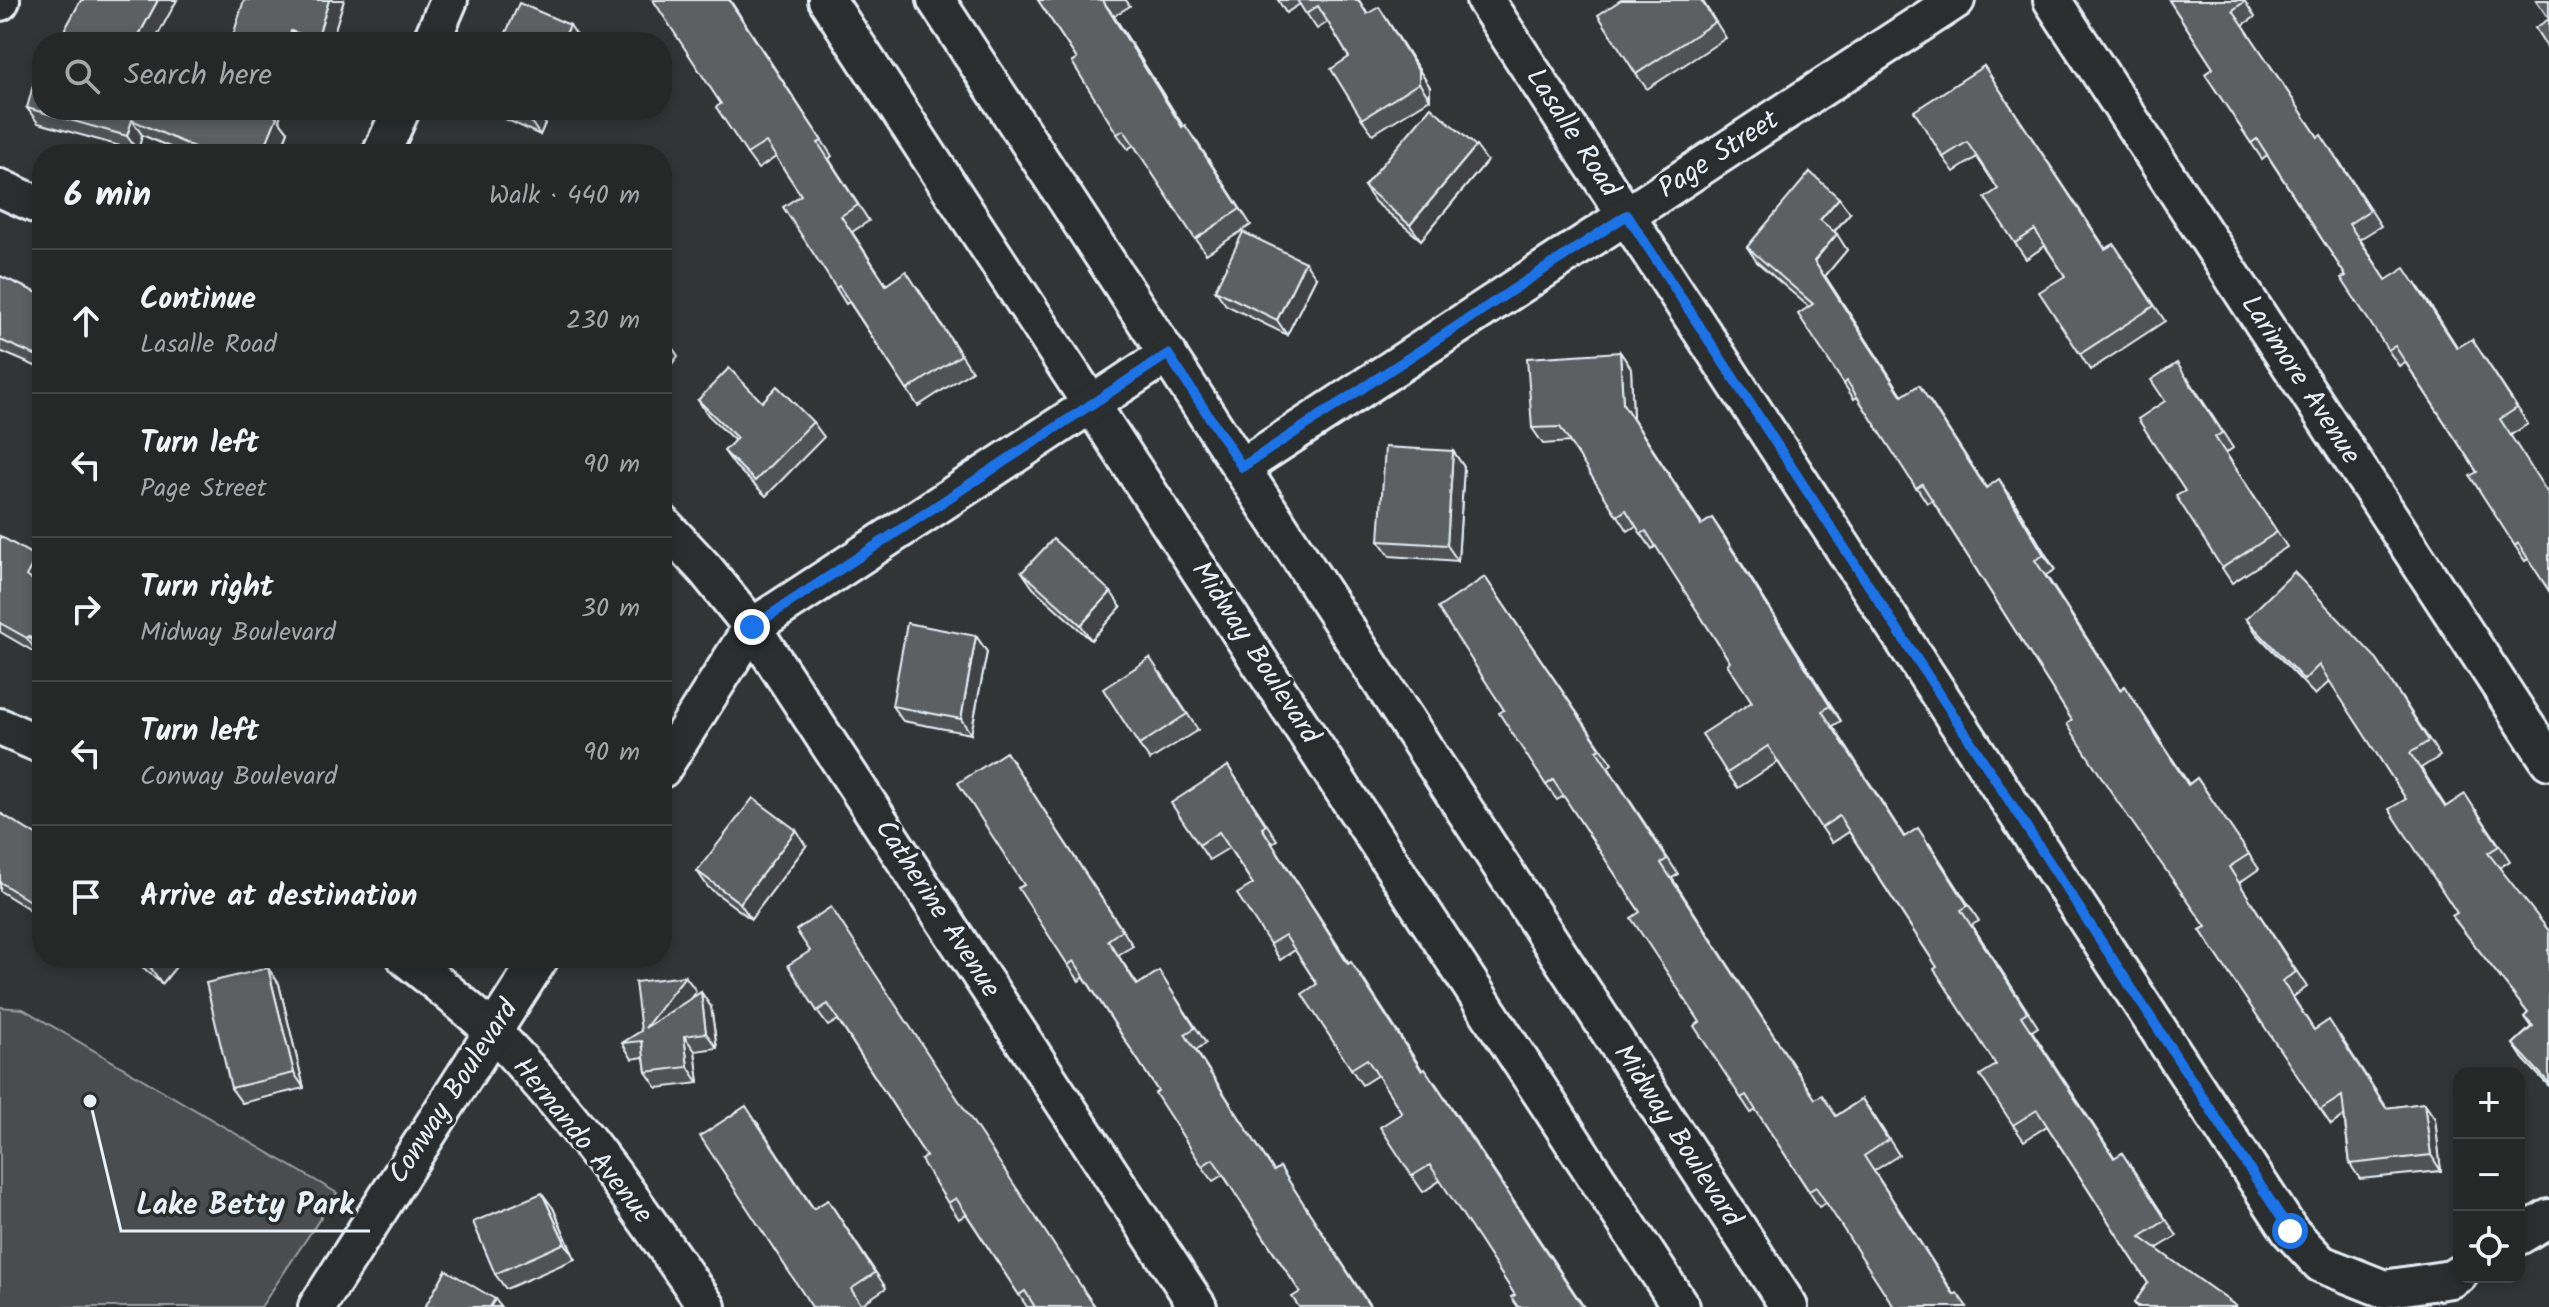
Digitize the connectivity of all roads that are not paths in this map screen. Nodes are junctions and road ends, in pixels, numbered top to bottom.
1 (449, 0) edge
2 (827, 0) edge
3 (936, 0) edge
4 (1485, 0) edge
5 (1956, 0) edge
6 (2052, 0) edge
7 (435, 32) edge
8 (396, 120) edge
9 (386, 144) edge
10 (0, 188) edge
11 (32, 202) edge
12 (1627, 215) junction
13 (1168, 354) junction
14 (1091, 404) junction
15 (1242, 467) junction
16 (672, 534) edge
17 (752, 627) junction
18 (0, 727) edge
19 (32, 741) edge
20 (672, 753) edge
21 (2549, 761) edge
22 (418, 968) edge
23 (534, 968) edge
24 (493, 1032) junction
25 (2549, 1218) edge
26 (2525, 1232) edge
27 (2453, 1278) edge
28 (317, 1307) edge
29 (707, 1307) edge
30 (1198, 1307) edge
31 (1681, 1307) edge
32 (1789, 1307) edge

1 - 7 street
2 - 14 street, Midway Boulevard
3 - 13 street, Midway Boulevard
4 - 12 street, Lasalle Road
5 - 12 street, Page Street
6 - 21 street, Larimore Avenue
8 - 9 street
10 - 11 street
12 - 15 street, Page Street
12 - 27 street, Lasalle Road
13 - 14 street
13 - 15 street, Midway Boulevard
14 - 17 street
14 - 31 street, Midway Boulevard
15 - 32 street, Midway Boulevard
16 - 17 street, Catherine Avenue
17 - 20 street
17 - 30 street, Catherine Avenue
18 - 19 street
22 - 24 street, Hernando Avenue
23 - 24 street, Conway Boulevard
24 - 28 street, Conway Boulevard
24 - 29 street, Hernando Avenue
25 - 26 street

